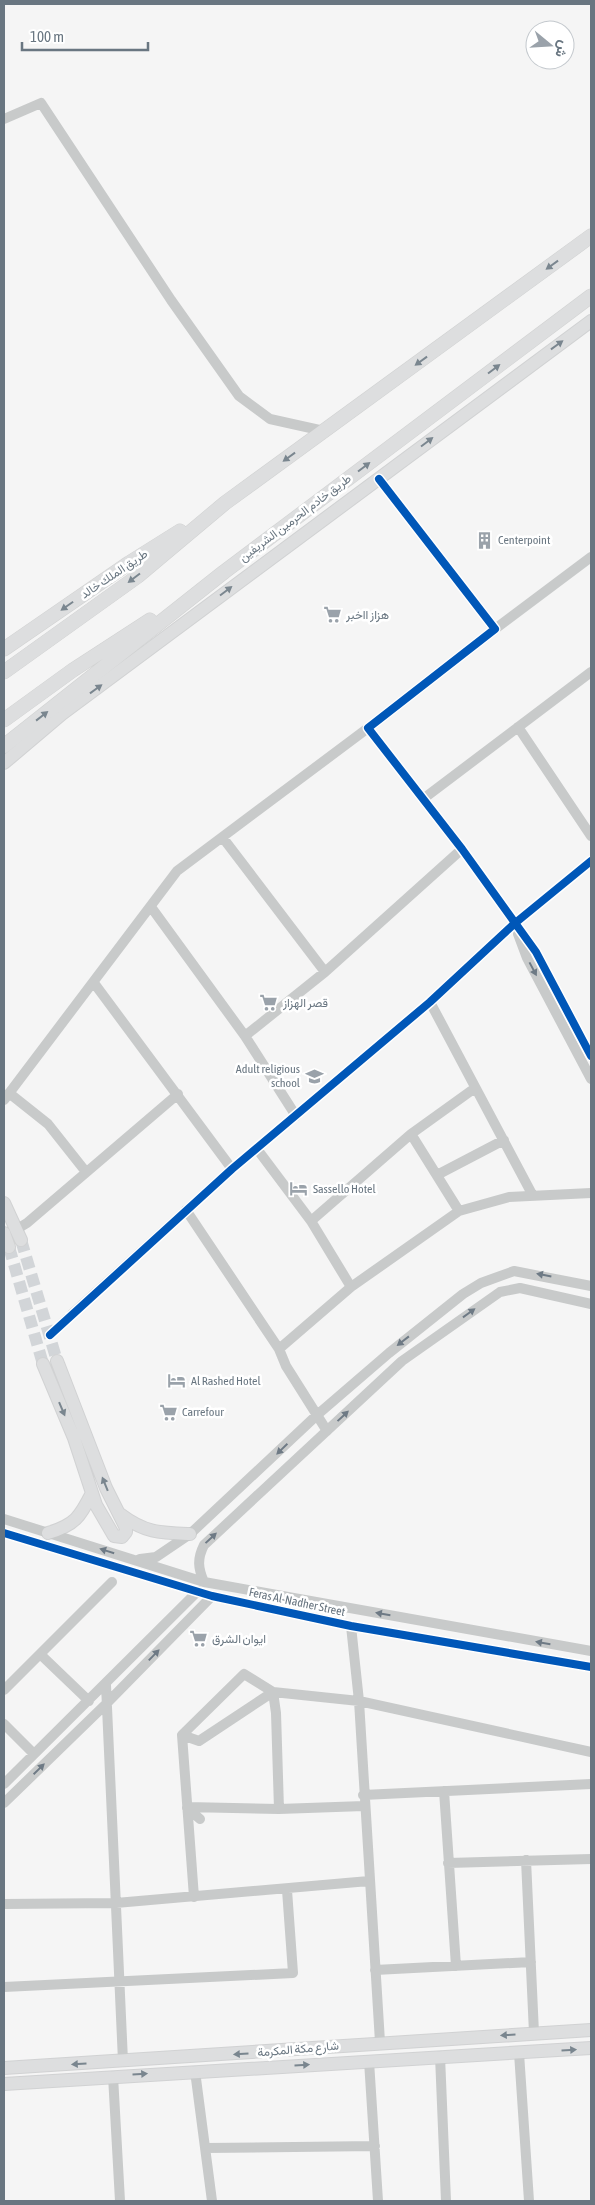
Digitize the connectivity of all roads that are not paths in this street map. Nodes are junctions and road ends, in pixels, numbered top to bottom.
1 (4, 119) edge
2 (591, 236) edge
3 (591, 296) edge
4 (591, 320) edge
5 (324, 431) junction
6 (379, 479) junction
7 (226, 503) junction
8 (591, 557) edge
9 (224, 572) junction
10 (495, 629) junction
11 (4, 649) edge
12 (4, 672) edge
13 (591, 672) edge
14 (4, 720) edge
15 (518, 727) junction
16 (368, 728) junction
17 (4, 746) edge
18 (4, 763) edge
19 (423, 799) junction
20 (591, 836) edge
21 (223, 838) junction
22 (462, 850) junction
23 (591, 861) edge
24 (151, 907) junction
25 (514, 924) junction
26 (325, 972) junction
27 (94, 983) junction
28 (430, 1002) junction
29 (245, 1036) junction
30 (591, 1056) edge
31 (591, 1080) edge
32 (475, 1088) junction
33 (178, 1094) junction
34 (6, 1096) edge
35 (296, 1116) junction
36 (411, 1134) junction
37 (504, 1140) junction
38 (257, 1149) junction
39 (232, 1169) junction
40 (86, 1172) junction
41 (437, 1174) junction
42 (591, 1193) edge
43 (532, 1194) junction
44 (4, 1203) edge
45 (186, 1210) junction
46 (459, 1210) junction
47 (311, 1221) junction
48 (4, 1233) edge
49 (16, 1239) junction
50 (591, 1286) edge
51 (351, 1287) junction
52 (591, 1304) edge
53 (72, 1314) tunnel mouth
54 (279, 1349) junction
55 (57, 1362) tunnel mouth
56 (43, 1364) tunnel mouth
57 (317, 1415) junction
58 (327, 1431) junction
59 (92, 1494) junction
60 (120, 1514) junction
61 (4, 1520) edge
62 (4, 1533) edge
63 (48, 1533) junction
64 (190, 1534) junction
65 (136, 1560) junction
66 (112, 1582) dead end
67 (204, 1582) junction
68 (198, 1591) junction
69 (212, 1596) junction
70 (352, 1626) junction
71 (591, 1651) edge
72 (41, 1654) junction
73 (591, 1667) edge
74 (106, 1685) junction
75 (4, 1690) edge
76 (273, 1692) junction
77 (89, 1701) junction
78 (359, 1701) junction
79 (106, 1704) junction
80 (4, 1724) edge
81 (182, 1735) junction
82 (591, 1752) edge
83 (34, 1754) junction
84 (4, 1784) edge
85 (591, 1784) edge
86 (444, 1791) junction
87 (364, 1800) junction
88 (4, 1803) edge
89 (187, 1808) junction
90 (279, 1809) junction
91 (200, 1819) dead end
92 (591, 1858) edge
93 (526, 1860) junction
94 (448, 1862) junction
95 (369, 1881) junction
96 (286, 1890) junction
97 (194, 1897) junction
98 (116, 1903) junction
99 (4, 1904) edge
100 (531, 1962) junction
101 (456, 1966) junction
102 (375, 1970) junction
103 (119, 1981) junction
104 (4, 1987) edge
105 (591, 2030) edge
106 (534, 2033) junction
107 (380, 2042) junction
108 (591, 2048) edge
109 (518, 2053) junction
110 (440, 2056) junction
111 (124, 2061) junction
112 (368, 2061) junction
113 (4, 2068) edge
114 (195, 2071) junction
115 (113, 2076) junction
116 (4, 2084) edge
117 (375, 2146) junction
118 (206, 2148) junction
119 (120, 2201) edge
120 (212, 2201) edge
121 (378, 2201) edge
122 (446, 2201) edge
123 (529, 2201) edge

1 - 5 street
2 -> 5 highway
9 -> 3 highway, طريق خادم الحرمين الشريفين
6 -> 4 main road
5 -> 7 highway
6 - 10 street
18 -> 6 main road
7 -> 11 highway, طريق الملك خالد
7 -> 12 highway
8 - 10 street
9 - 14 highway
17 -> 9 highway, طريق خادم الحرمين الشريفين
10 - 16 street
13 - 15 street
15 - 19 street
15 - 20 street
16 - 19 street
16 - 21 street
19 - 22 street
21 - 24 street
21 - 26 street
22 - 25 street
22 - 26 street
23 - 25 street
24 - 27 street
24 - 29 street
25 - 28 street
25 - 30 street
25 -> 31 street
26 - 29 street
27 - 33 street
27 - 34 street
28 - 32 street
28 - 35 street
29 - 35 street
32 - 36 street
32 - 37 street
33 - 39 street
33 - 40 street
34 - 40 street
35 - 38 street
36 - 41 street
36 - 47 street
37 - 41 street
37 - 43 street
38 - 39 street
38 - 47 street
39 - 45 street
40 - 49 street
41 - 46 street
42 - 43 street
43 - 46 street
44 - 49 main road
45 - 53 street
45 - 54 street
46 - 51 street
47 - 51 street
48 - 49 main road
50 -> 57 street
51 - 54 street
58 -> 52 street
54 - 57 street
60 -> 55 main road
56 -> 59 main road
57 - 58 street
57 -> 64 street
67 -> 58 street
59 - 60 main road
59 - 63 main road
60 - 64 main road
61 - 63 street, Feras Al-Nadher Street
62 - 68 street, Feras Al-Nadher Street
65 -> 63 street, Feras Al-Nadher Street
64 - 65 street
65 - 67 street, Feras Al-Nadher Street
66 - 72 street
71 -> 67 street, Feras Al-Nadher Street
68 - 69 street, Feras Al-Nadher Street
68 - 74 street
69 - 70 street, Feras Al-Nadher Street
79 -> 69 street
70 - 73 street, Feras Al-Nadher Street
70 - 78 street
72 - 75 street
72 - 77 street
74 - 77 street
74 - 79 street
76 - 78 street
76 - 81 street
76 - 81 street
76 - 90 street
77 - 83 street
78 - 82 street
78 - 87 street
88 -> 79 street
79 - 98 street
80 - 83 street
81 - 89 street
83 - 84 street
85 - 86 street
86 - 87 street
86 - 94 street
87 - 90 street
87 - 95 street
89 - 90 street
89 - 91 street
89 - 97 street
92 - 93 street
93 - 94 street
93 - 100 street
94 - 101 street
95 - 96 street
95 - 102 street
96 - 97 street
96 - 103 street
97 - 98 street
98 - 99 street
98 - 103 street
100 - 101 street
100 - 106 street
101 - 102 street
102 - 107 street
103 - 104 street
103 - 111 street
105 - 106 main road, شارع مكة المكرمة
106 -> 107 main road, شارع مكة المكرمة
107 -> 111 main road, شارع مكة المكرمة
109 -> 108 main road, شارع مكة المكرمة
109 - 110 main road, شارع مكة المكرمة
109 - 123 street
110 - 112 main road, شارع مكة المكرمة
110 - 122 street
111 -> 113 main road, شارع مكة المكرمة
114 -> 112 main road, شارع مكة المكرمة
112 - 117 street
115 -> 114 main road, شارع مكة المكرمة
114 - 118 street
115 - 116 main road, شارع مكة المكرمة
115 - 119 street
117 - 118 street
117 - 121 street
118 - 120 street

